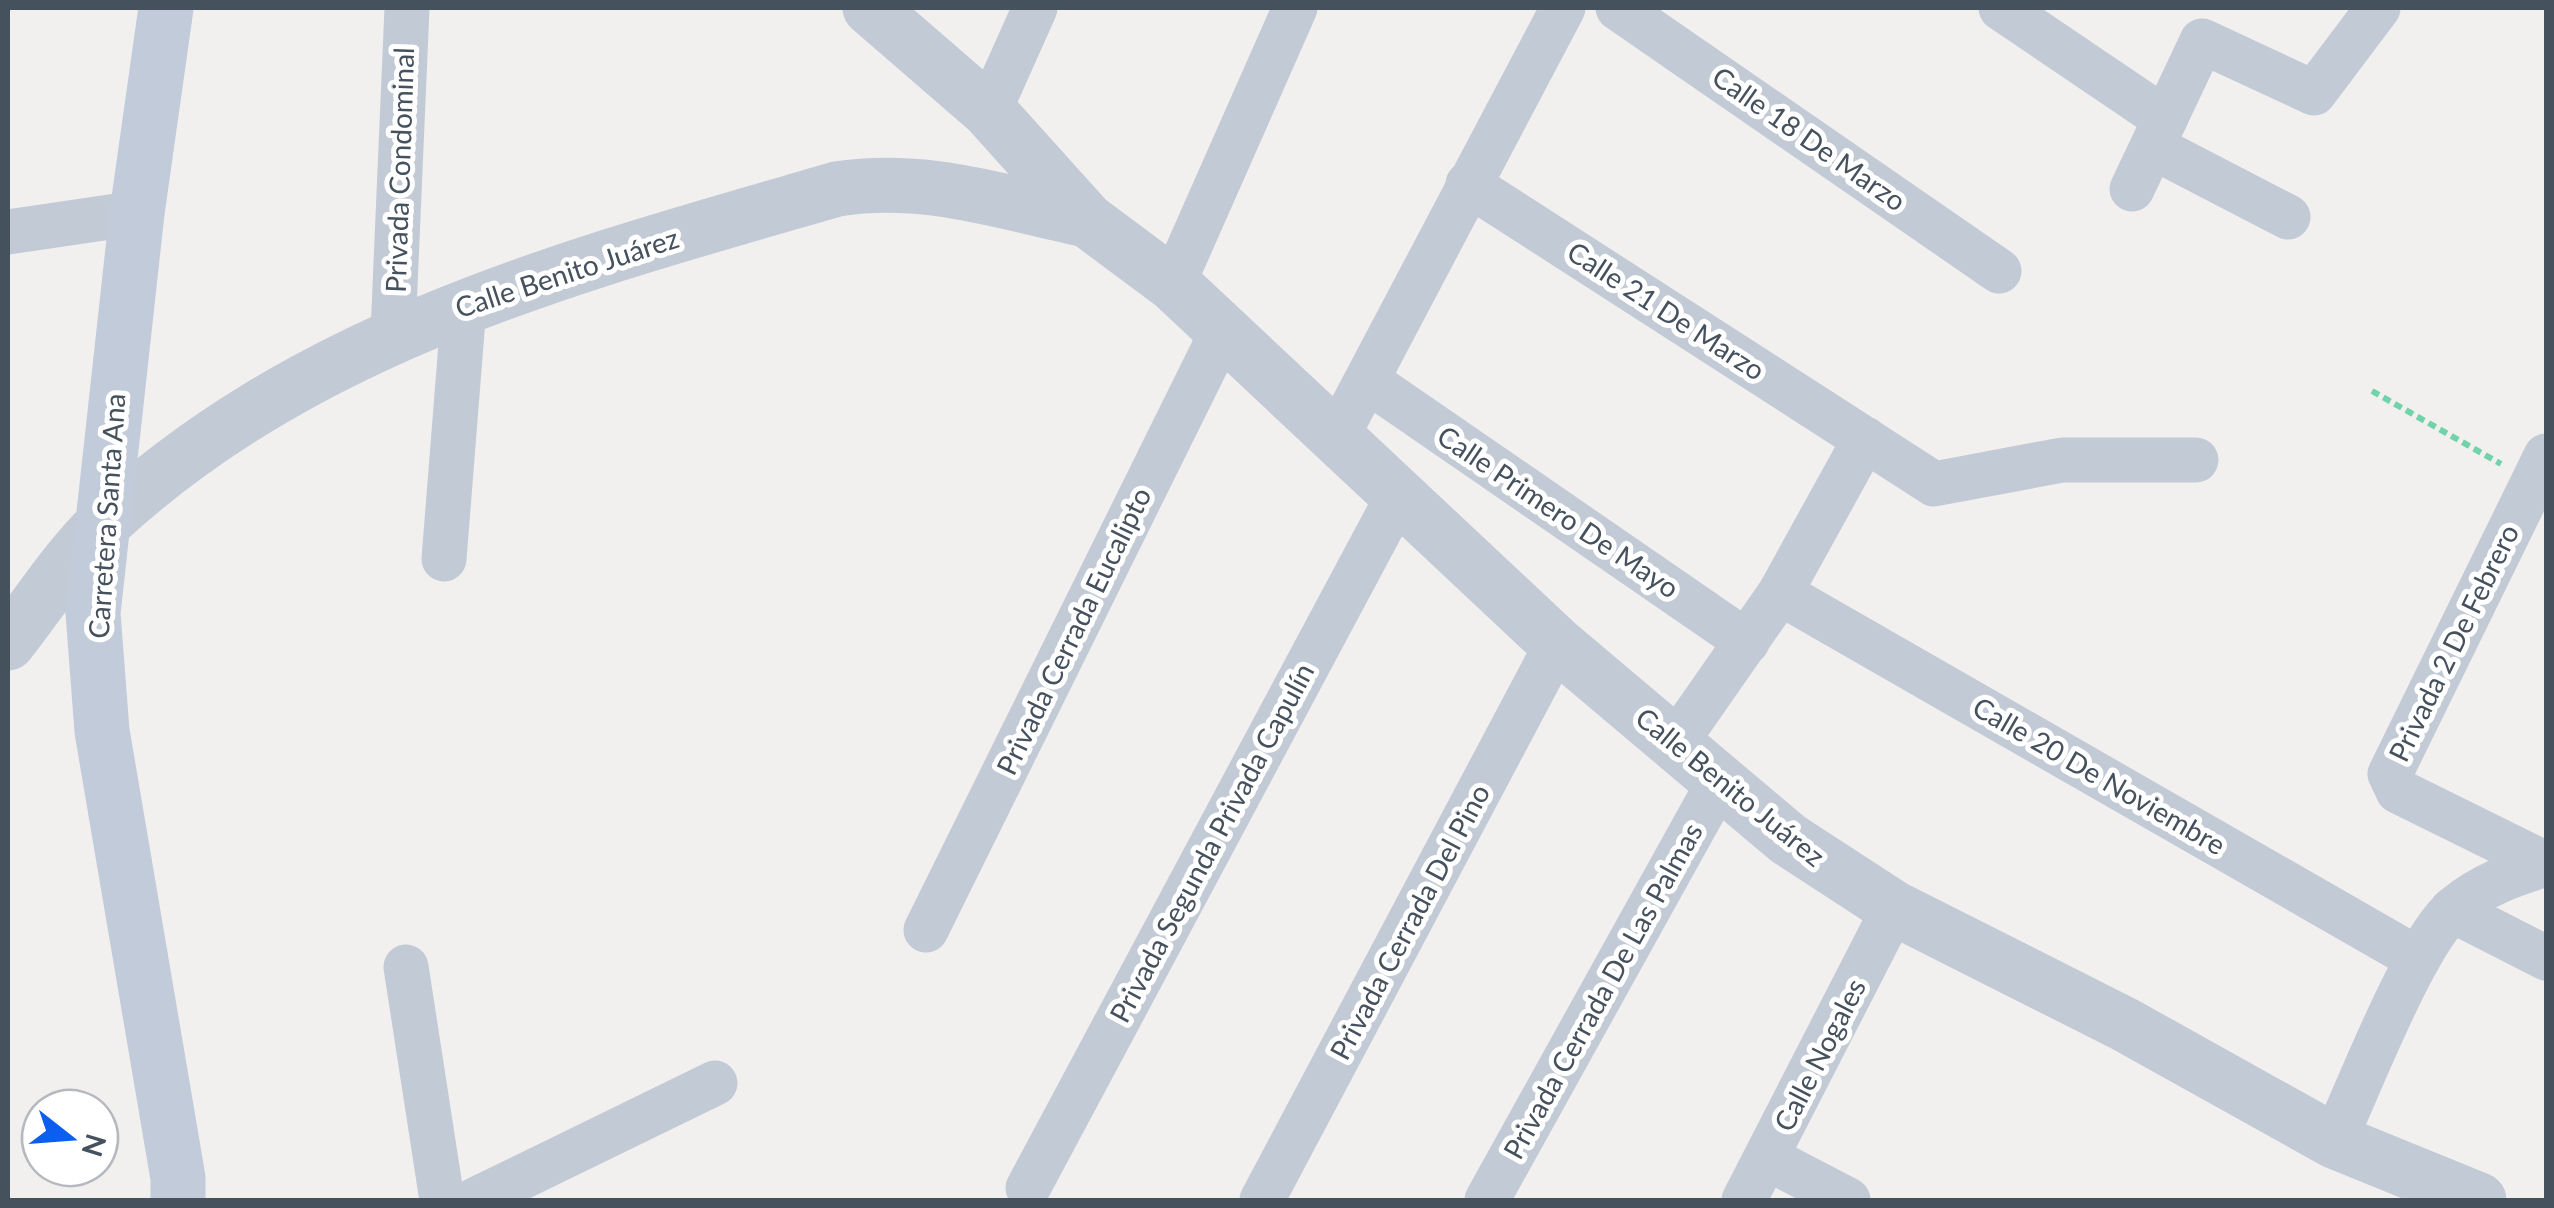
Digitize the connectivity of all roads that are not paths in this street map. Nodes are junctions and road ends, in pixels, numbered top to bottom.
1 (166, 8) edge
2 (408, 8) edge
3 (870, 8) edge
4 (1036, 8) edge
5 (1295, 8) edge
6 (1563, 8) edge
7 (1618, 8) edge
8 (2001, 8) edge
9 (2378, 8) edge
10 (989, 111) junction
11 (2159, 133) junction
12 (1468, 184) junction
13 (2132, 190) dead end
14 (137, 213) junction
15 (2288, 217) dead end
16 (1088, 220) junction
17 (8, 232) edge
18 (2000, 271) dead end
19 (1172, 284) junction
20 (464, 306) junction
21 (1222, 332) junction
22 (393, 333) junction
23 (1368, 382) junction
24 (1336, 438) junction
25 (1865, 439) junction
26 (2196, 460) dead end
27 (2540, 469) edge
28 (1397, 498) junction
29 (100, 528) junction
30 (444, 559) dead end
31 (1780, 593) junction
32 (1747, 642) junction
33 (8, 643) edge
34 (1557, 644) junction
35 (1674, 745) junction
36 (1719, 782) junction
37 (2546, 864) edge
38 (1894, 908) junction
39 (2452, 910) junction
40 (926, 930) dead end
41 (2546, 958) edge
42 (2418, 960) junction
43 (406, 966) dead end
44 (716, 1083) dead end
45 (2334, 1141) junction
46 (1767, 1158) junction
47 (1028, 1188) dead end
48 (178, 1200) edge
49 (442, 1200) edge
50 (476, 1200) edge
51 (1262, 1200) edge
52 (1487, 1200) edge
53 (1744, 1200) edge
54 (1848, 1200) edge
55 (2479, 1200) edge

1 - 14 main road, Carretera Santa Ana
2 - 22 street, Privada Condominal
3 - 10 street, Calle Benito Juárez
4 - 10 street
5 - 19 street
6 - 12 street
7 - 18 street, Calle 18 De Marzo
8 - 11 street
9 - 11 street
10 - 16 street, Calle Benito Juárez
11 - 13 street
11 - 15 street
12 - 23 street
12 - 25 street, Calle 21 De Marzo
14 - 17 street
14 - 29 main road, Carretera Santa Ana
16 - 19 street, Calle Benito Juárez
16 - 20 street, Calle Benito Juárez
19 - 21 street, Calle Benito Juárez
20 - 22 street, Calle Benito Juárez
20 - 30 street
21 - 24 street, Calle Benito Juárez
21 - 40 street, Privada Cerrada Eucalipto
22 - 29 street, Calle Benito Juárez
23 - 24 street
23 - 32 street, Calle Primero De Mayo
24 - 28 street, Calle Benito Juárez
25 - 26 street, Calle 21 De Marzo
25 - 31 street
27 - 37 street, Privada 2 De Febrero
28 - 34 street, Calle Benito Juárez
28 - 47 street, Privada Segunda Privada Capulín
29 - 33 street, Calle Benito Juárez
29 - 48 main road, Carretera Santa Ana
31 - 32 street
31 - 42 street, Calle 20 De Noviembre
32 - 35 street
34 - 35 street, Calle Benito Juárez
34 - 51 street, Privada Cerrada Del Pino
35 - 36 street, Calle Benito Juárez
36 - 38 street, Calle Benito Juárez
36 - 52 street, Privada Cerrada De Las Palmas
37 - 39 street, Privada 2 De Febrero
38 - 45 street, Calle Benito Juárez
38 - 46 street, Calle Nogales
39 - 41 street
39 - 42 street, Privada 2 De Febrero
42 - 45 street, Privada 2 De Febrero
43 - 49 street
44 - 50 street
45 - 55 street, Calle Benito Juárez
46 - 53 street, Calle Nogales
46 - 54 street

